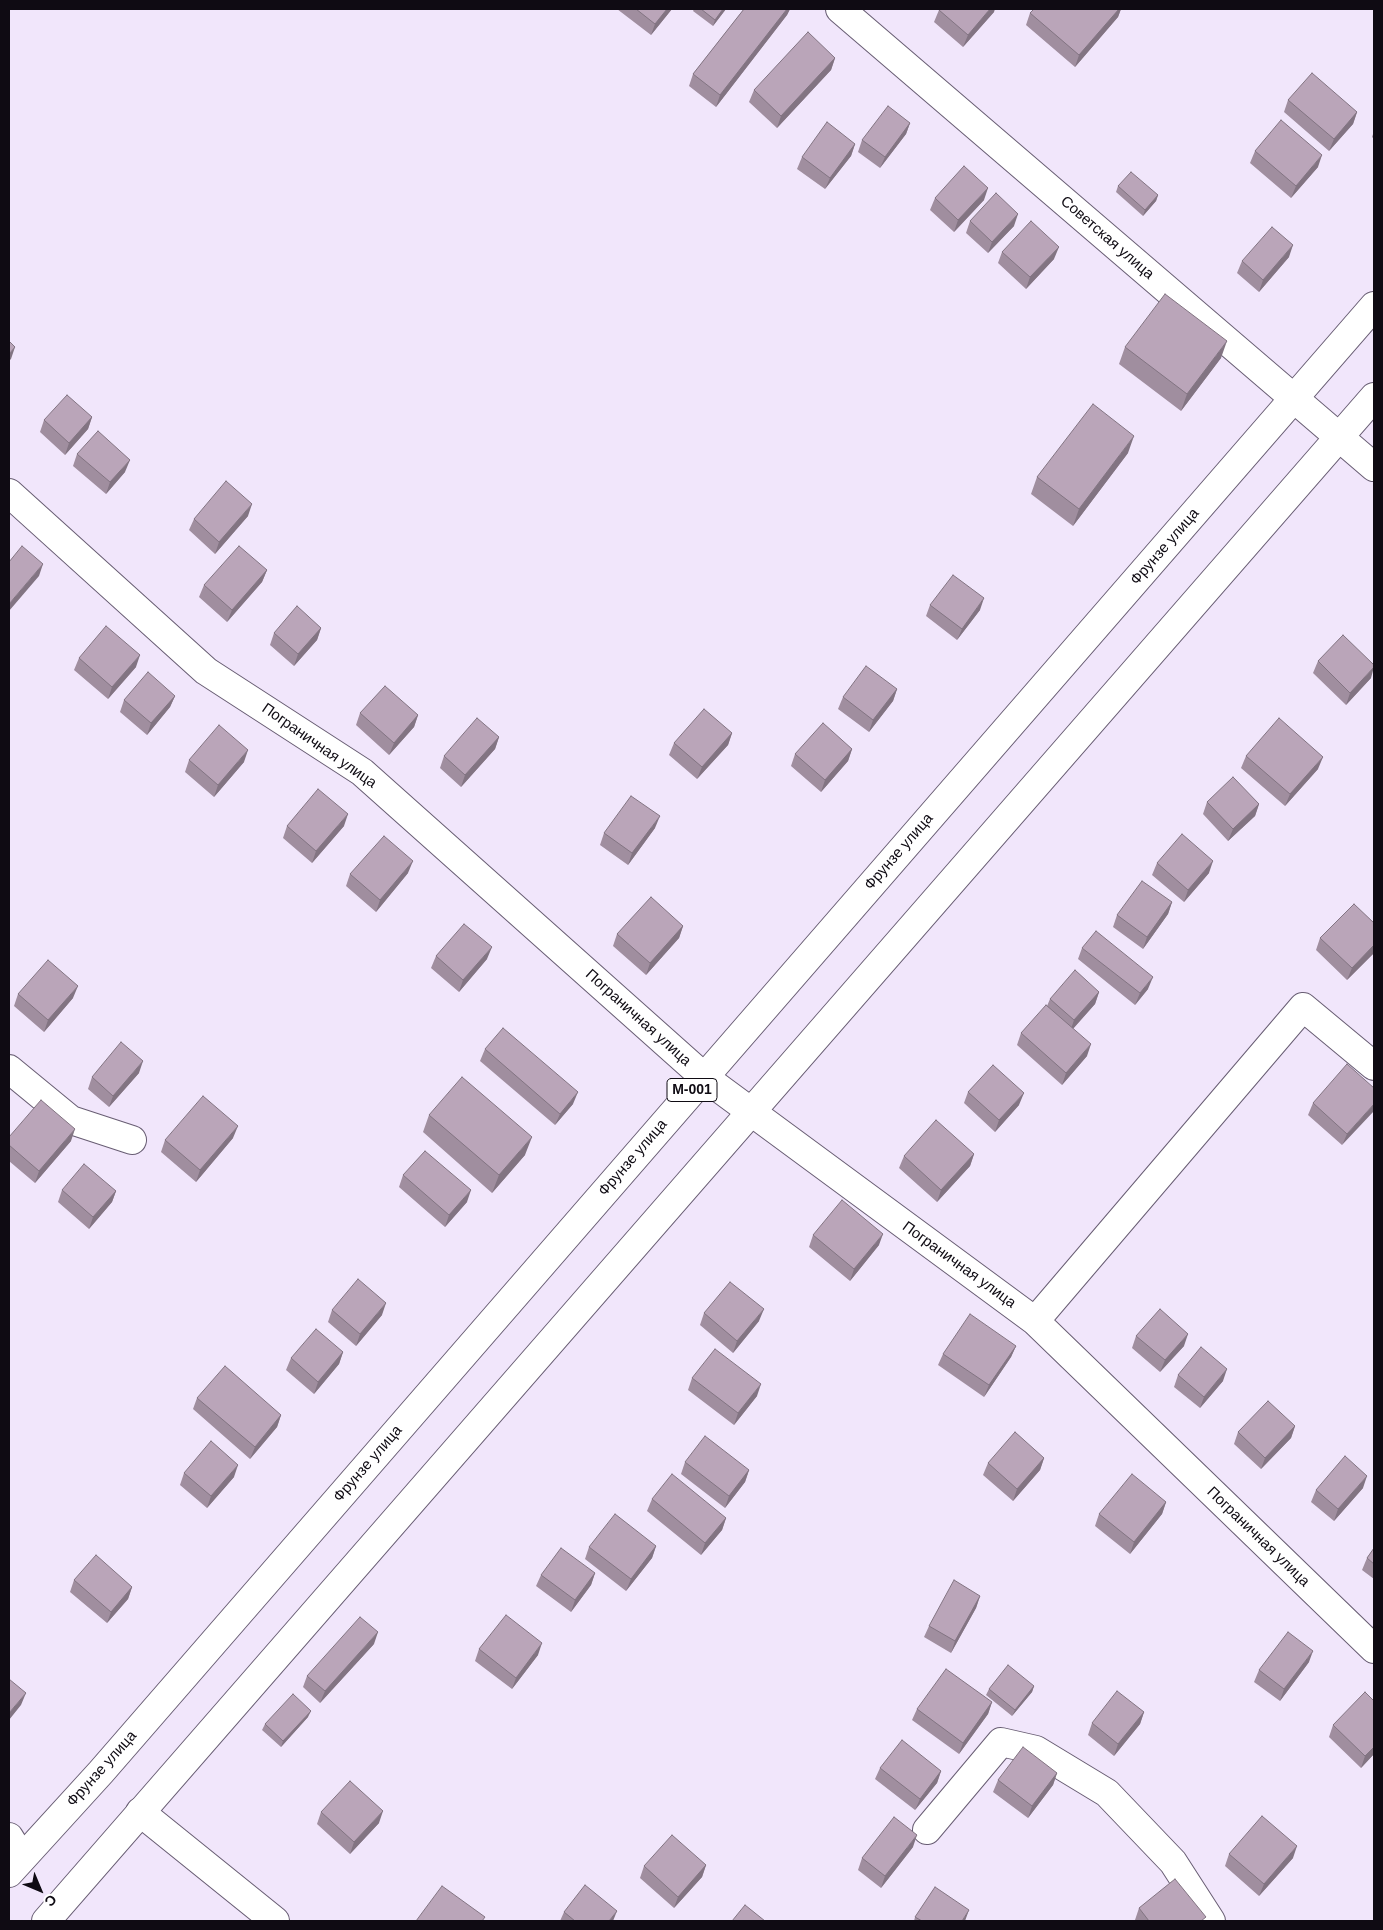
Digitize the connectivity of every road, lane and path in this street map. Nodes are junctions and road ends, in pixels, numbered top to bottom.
1 (840, 9) edge
2 (1374, 306) edge
3 (1374, 396) edge
4 (1294, 398) junction
5 (1339, 437) junction
6 (1374, 467) edge
7 (9, 493) edge
8 (1374, 1066) edge
9 (9, 1069) edge
10 (704, 1077) junction
11 (751, 1113) junction
12 (132, 1140) dead end
13 (1035, 1321) junction
14 (1374, 1649) edge
15 (140, 1812) junction
16 (927, 1830) dead end
17 (13, 1856) edge
18 (46, 1921) edge
19 (275, 1921) edge
20 (1211, 1921) edge

1 - 4 main road, Советская улица
2 - 4 main road, Фрунзе улица / M-001
3 - 5 main road
4 - 5 main road, Советская улица
4 - 10 main road, Фрунзе улица / M-001
5 - 6 main road, Советская улица
5 - 11 main road
7 - 10 main road, Пограничная улица
8 - 13 main road
9 - 12 main road
10 - 11 main road, Пограничная улица
10 - 17 main road, Фрунзе улица / M-001
11 - 13 main road, Пограничная улица
11 - 15 main road
13 - 14 main road, Пограничная улица
15 - 18 main road
15 - 19 main road
16 - 20 main road

